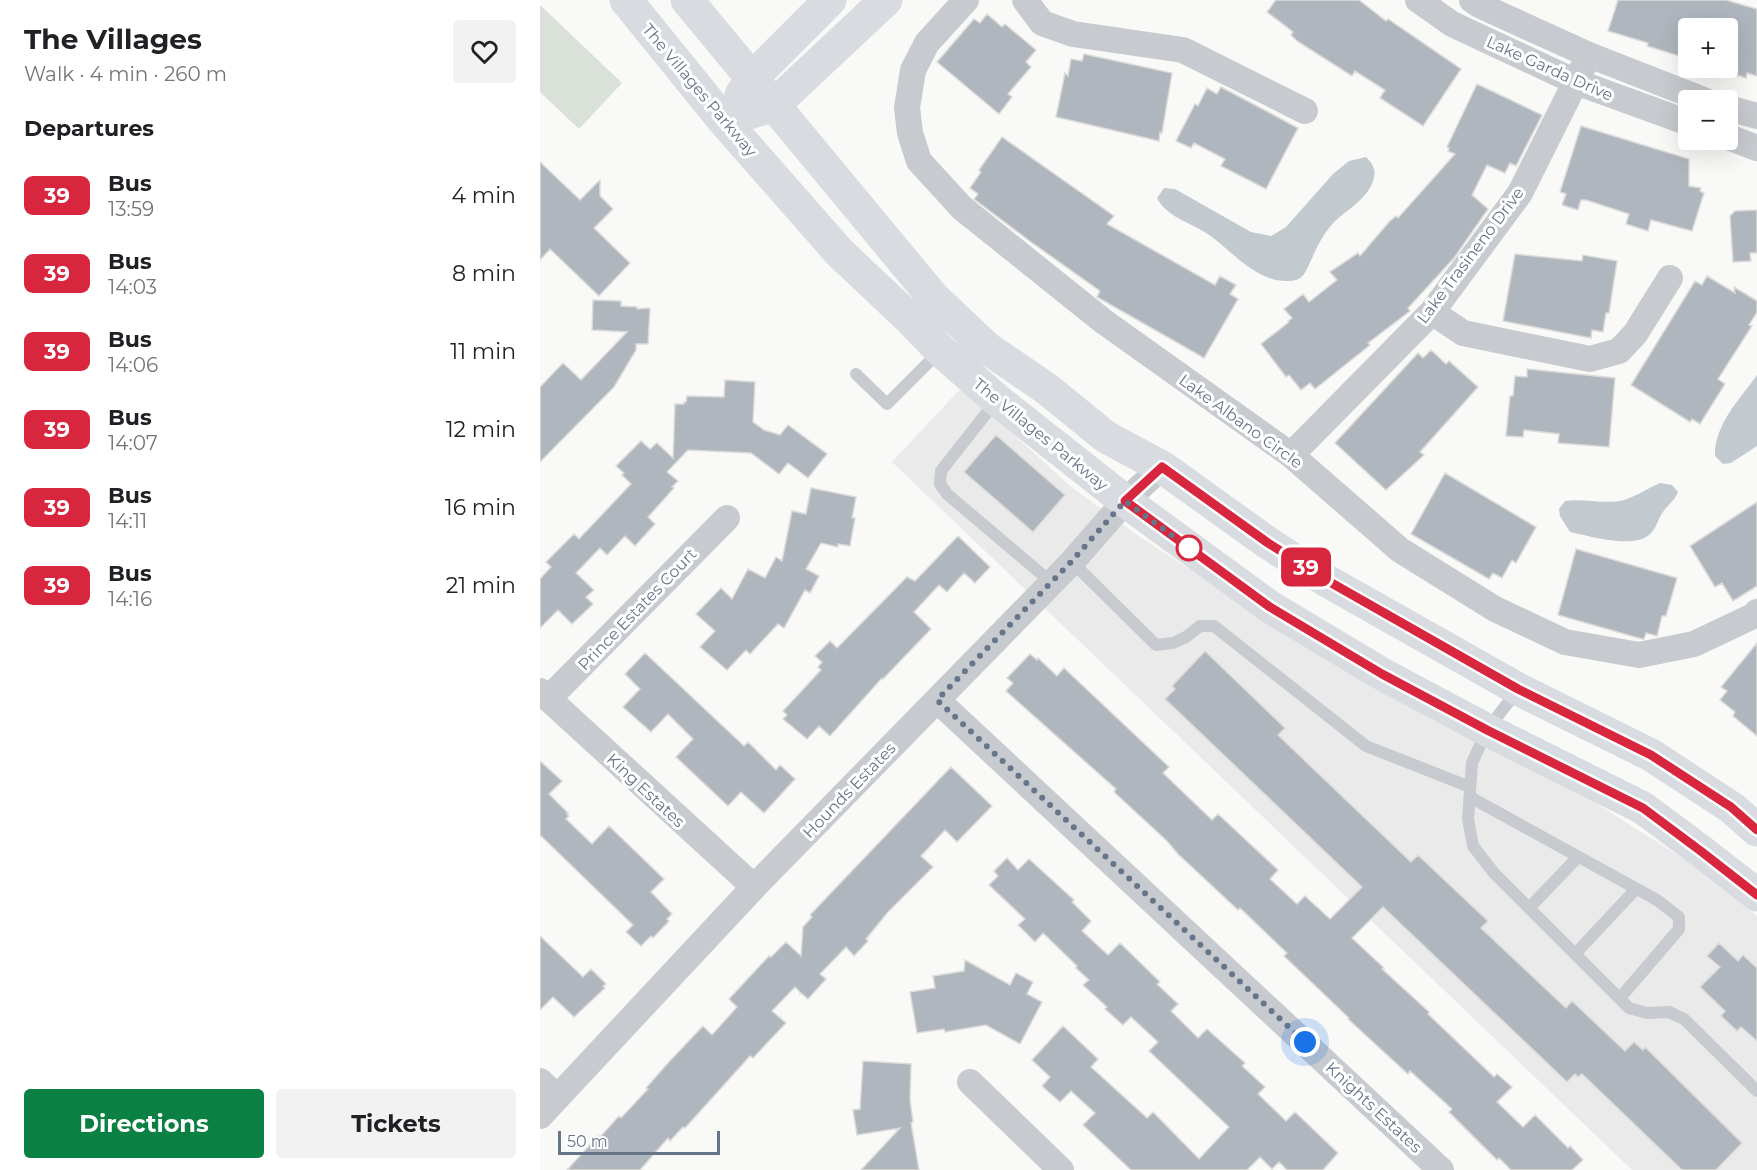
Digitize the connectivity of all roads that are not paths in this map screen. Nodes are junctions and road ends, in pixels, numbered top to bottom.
1 (626, 0) edge
2 (687, 0) edge
3 (830, 0) edge
4 (886, 0) edge
5 (966, 0) edge
6 (1025, 0) edge
7 (1418, 0) edge
8 (1472, 0) edge
9 (1589, 56) junction
10 (752, 78) junction
11 (1576, 82) junction
12 (1678, 90) edge
13 (774, 105) junction
14 (1305, 111) dead end
15 (1738, 111) edge
16 (1757, 116) edge
17 (1678, 119) edge
18 (724, 121) junction
19 (1738, 141) edge
20 (1757, 148) edge
21 (1670, 278) dead end
22 (1431, 312) junction
23 (940, 350) junction
24 (856, 374) dead end
25 (997, 400) junction
26 (1291, 455) junction
27 (1162, 467) junction
28 (1125, 501) junction
29 (726, 518) dead end
30 (1071, 562) junction
31 (1052, 582) junction
32 (1757, 612) edge
33 (1518, 689) junction
34 (544, 695) edge
35 (937, 700) junction
36 (1487, 730) junction
37 (1470, 792) junction
38 (1757, 830) edge
39 (1578, 857) junction
40 (754, 887) junction
41 (1636, 889) junction
42 (1757, 895) edge
43 (1529, 908) junction
44 (1575, 954) junction
45 (1620, 998) junction
46 (970, 1082) dead end
47 (548, 1089) edge
48 (1757, 1091) edge
49 (540, 1116) edge
50 (1061, 1170) edge
51 (1441, 1170) edge

1 - 18 street, The Villages Parkway
2 - 10 street, The Villages Parkway
3 - 10 street
4 - 13 street
5 - 26 street, Lake Albano Circle
6 - 14 street
7 - 11 street, Lake Garda Drive
8 - 9 street, Lake Garda Drive
9 - 11 street, Lake Trasineno Drive
9 - 12 street, Lake Garda Drive
10 - 13 street, The Villages Parkway
10 - 18 street
11 - 17 street, Lake Garda Drive
11 - 22 street, Lake Trasineno Drive
13 - 18 street
13 - 27 street, The Villages Parkway
15 - 16 street
18 - 23 street, The Villages Parkway
19 - 20 street
21 - 22 street
22 - 26 street, Lake Trasineno Drive
23 - 24 lane
23 - 25 street, The Villages Parkway
25 - 28 street, The Villages Parkway
25 - 31 lane
26 - 32 street, Lake Albano Circle
27 - 28 street, Hounds Estates
27 - 33 street, The Villages Parkway
28 - 30 street, Hounds Estates
28 - 36 street, The Villages Parkway
29 - 34 street, Prince Estates Court
30 - 31 street, Hounds Estates
30 - 37 lane
31 - 35 street, Hounds Estates
33 - 36 lane
33 - 38 street, The Villages Parkway
34 - 40 street, King Estates
35 - 40 street, Hounds Estates
35 - 51 street, Knights Estates
36 - 37 lane
36 - 42 street, The Villages Parkway
37 - 39 lane
37 - 43 lane
39 - 41 lane
39 - 43 lane
40 - 47 street, Hounds Estates
41 - 44 lane
41 - 45 lane
43 - 44 lane
44 - 45 lane
45 - 48 lane
46 - 50 street
47 - 49 street, Hounds Estates

